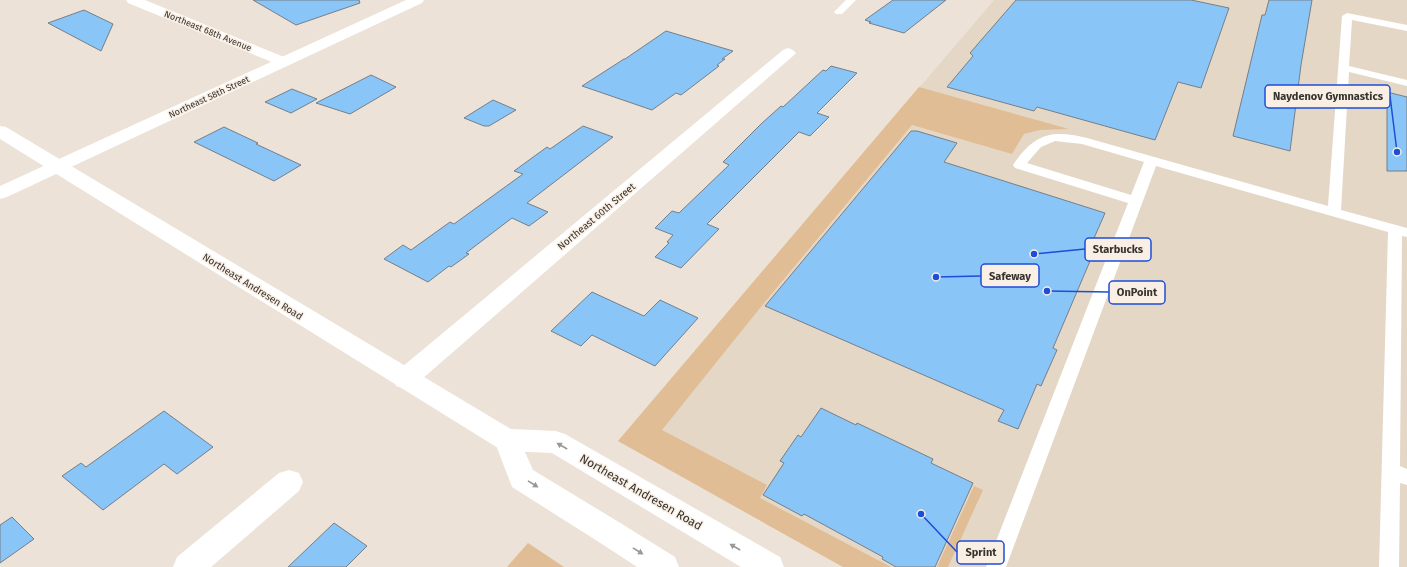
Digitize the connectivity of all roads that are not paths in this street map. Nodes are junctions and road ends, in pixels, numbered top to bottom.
1 (133, 0) edge
2 (417, 0) edge
3 (851, 0) edge
4 (839, 12) dead end
5 (1407, 28) edge
6 (788, 53) dead end
7 (284, 62) junction
8 (1343, 68) junction
9 (1407, 83) edge
10 (0, 131) edge
11 (1151, 161) junction
12 (59, 166) junction
13 (0, 193) edge
14 (1136, 201) junction
15 (1334, 213) junction
16 (1401, 232) edge
17 (1400, 260) edge
18 (405, 378) junction
19 (507, 440) junction
20 (1399, 474) edge
21 (289, 482) dead end
22 (188, 567) edge
23 (664, 567) edge
24 (768, 567) edge
25 (996, 567) edge
26 (1389, 567) edge

1 - 7 street, Northeast 68th Avenue
2 - 7 street, Northeast 58th Street
3 - 4 lane
5 - 8 lane
6 - 18 street, Northeast 60th Street
7 - 12 street, Northeast 58th Street
8 - 9 lane
8 - 15 lane
10 - 12 street, Northeast Andresen Road
11 - 14 lane
11 - 14 lane
11 - 15 lane
12 - 13 street, Northeast 58th Street
12 - 18 street, Northeast Andresen Road
14 - 25 lane
15 - 16 lane
16 - 17 lane
17 - 20 lane
18 - 19 street, Northeast Andresen Road
19 -> 23 street
24 -> 19 street, Northeast Andresen Road
20 - 26 lane
21 - 22 street

